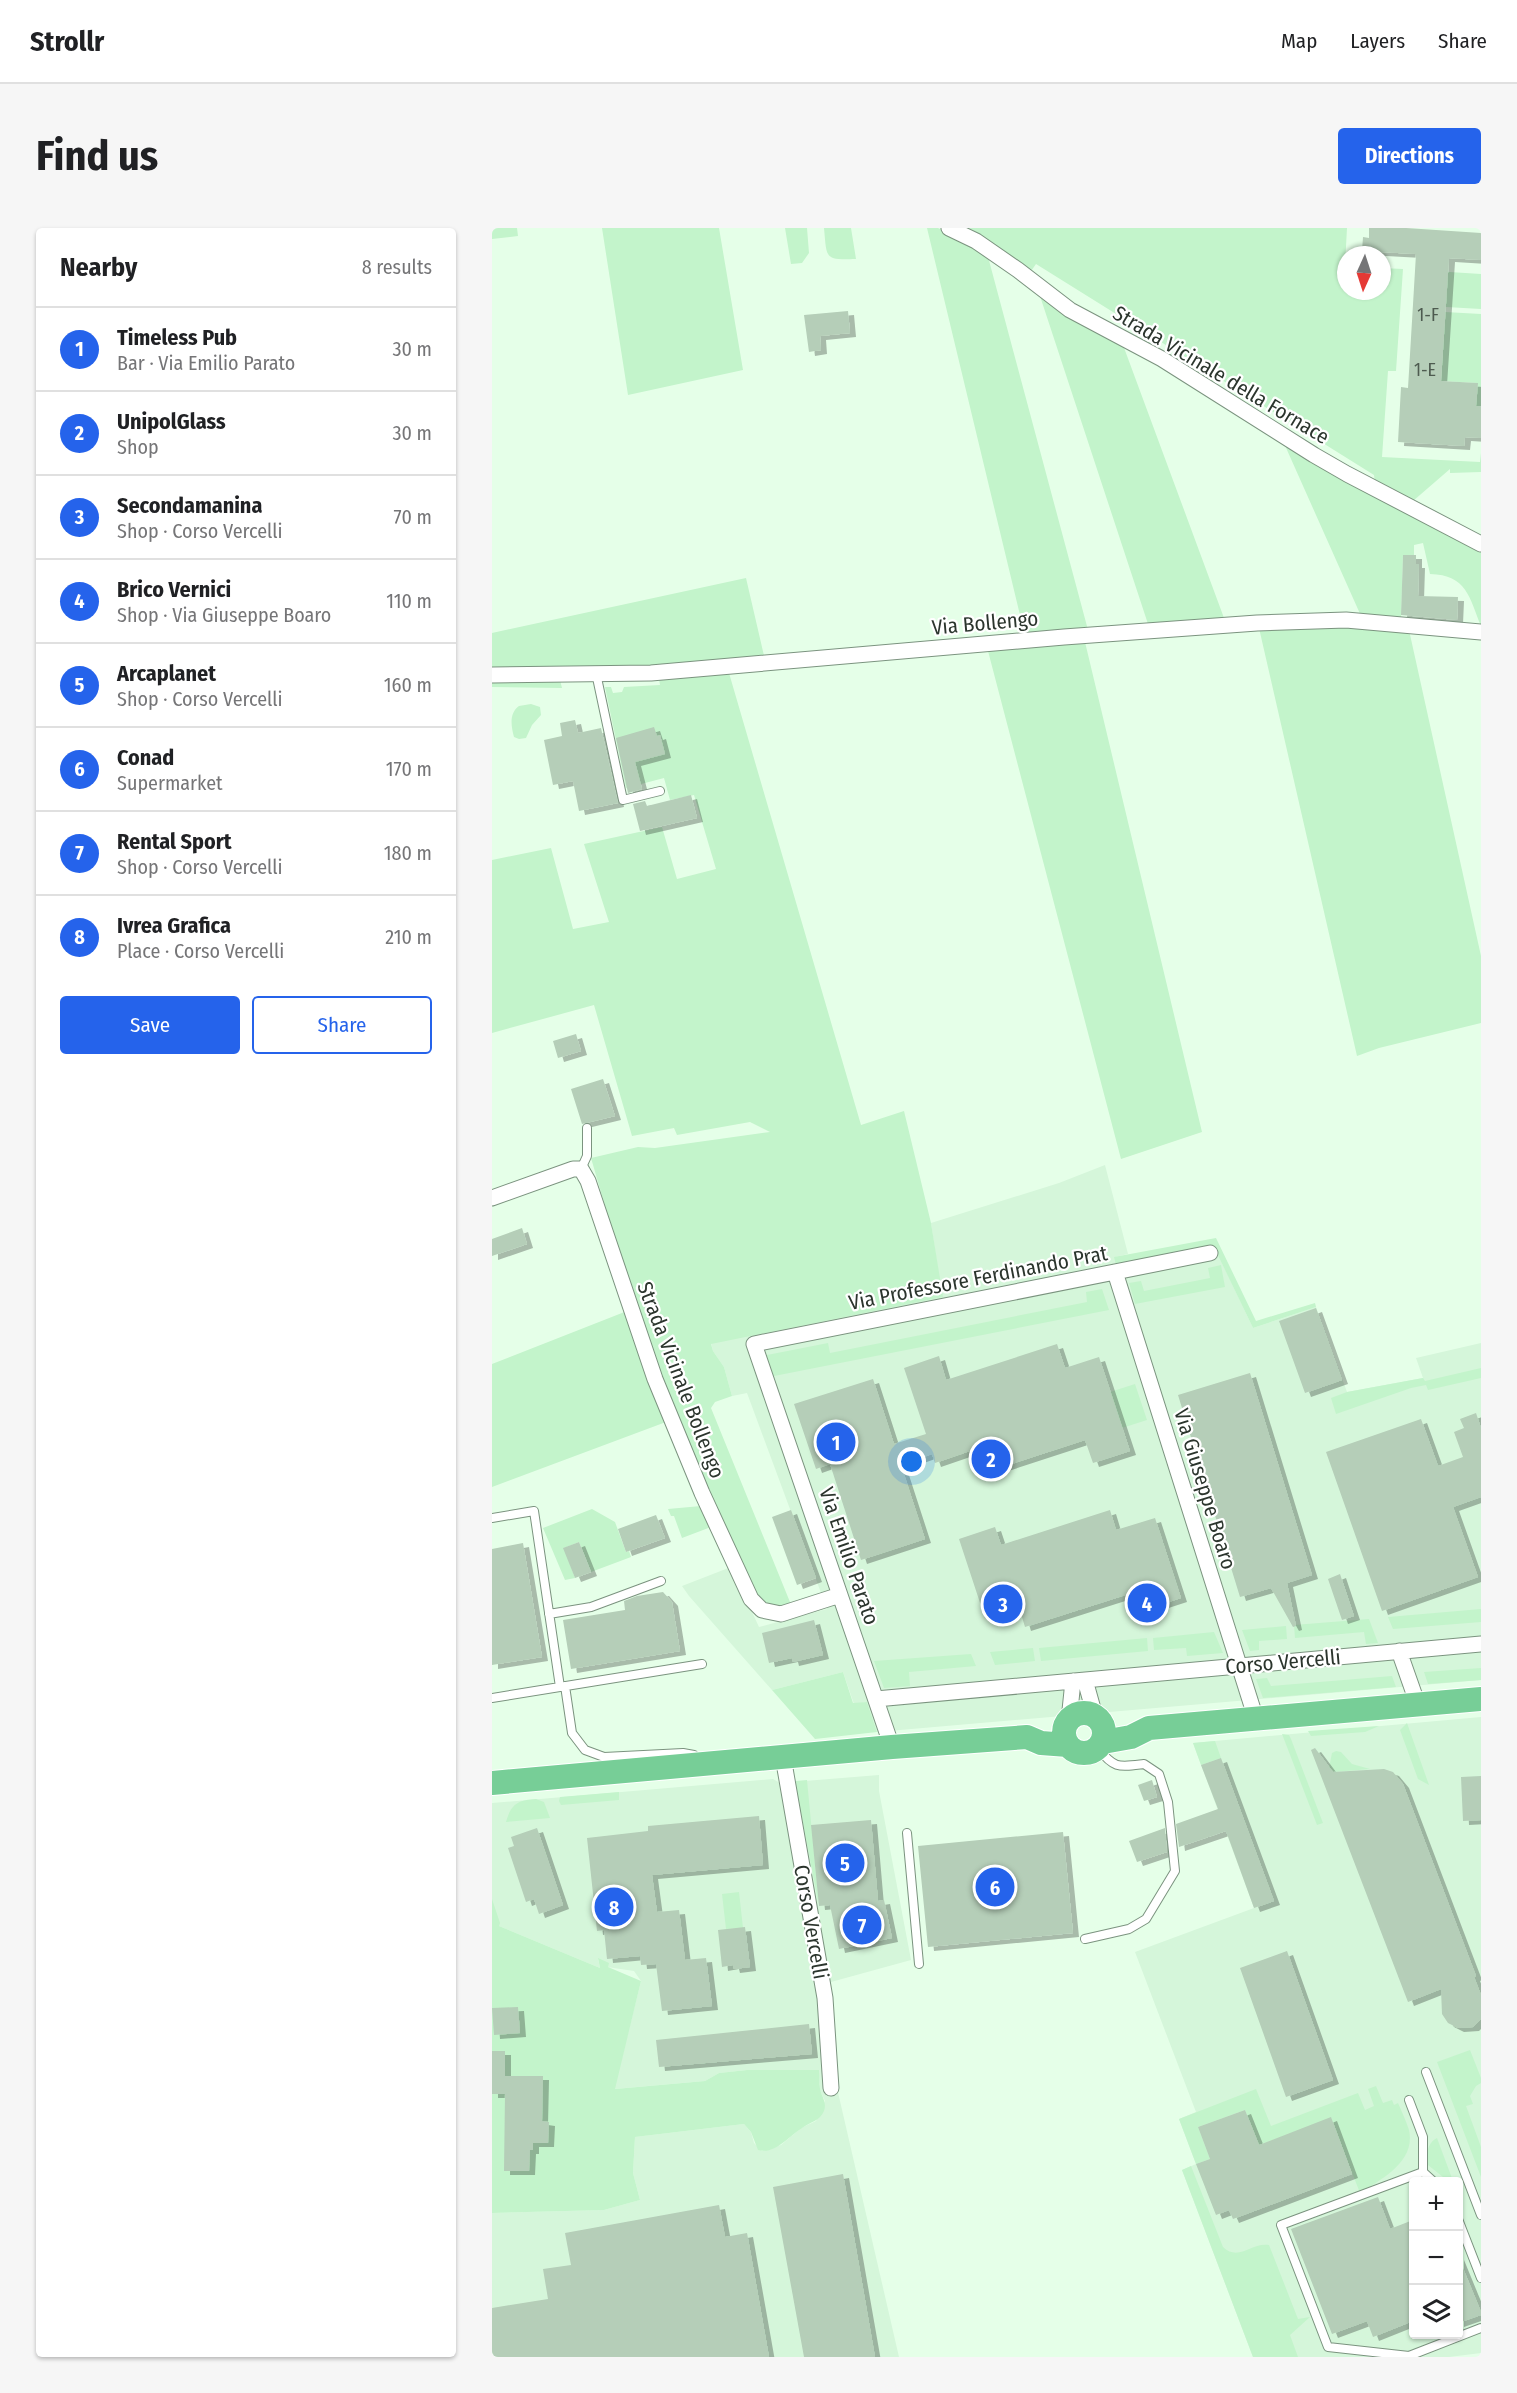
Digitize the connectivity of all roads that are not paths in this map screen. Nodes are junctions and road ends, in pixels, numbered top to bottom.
1 (949, 228) edge
2 (1481, 544) edge
3 (1481, 632) edge
4 (596, 674) junction
5 (492, 675) edge
6 (660, 791) dead end
7 (587, 1128) dead end
8 (581, 1169) junction
9 (492, 1198) edge
10 (1210, 1253) dead end
11 (1115, 1272) junction
12 (754, 1344) joint
13 (492, 1518) edge
14 (660, 1581) dead end
15 (840, 1595) junction
16 (549, 1614) junction
17 (1481, 1644) edge
18 (1399, 1651) junction
19 (702, 1664) dead end
20 (1239, 1666) junction
21 (1079, 1681) junction
22 (563, 1687) junction
23 (492, 1698) edge
24 (876, 1699) junction
25 (1481, 1699) edge
26 (1418, 1705) junction
27 (1256, 1719) junction
28 (1068, 1730) junction
29 (1099, 1732) junction
30 (892, 1747) junction
31 (783, 1757) junction
32 (722, 1763) junction
33 (492, 1783) edge
34 (907, 1833) dead end
35 (1085, 1939) dead end
36 (919, 1964) dead end
37 (1426, 2072) dead end
38 (831, 2088) dead end
39 (1409, 2100) dead end
40 (1423, 2172) junction
41 (1429, 2177) edge
42 (1481, 2215) edge
43 (1463, 2231) edge
44 (1481, 2278) edge
45 (1481, 2328) edge

1 - 2 street, Strada Vicinale della Fornace
3 - 4 street, Via Bollengo
4 - 5 street, Via Bollengo
4 - 6 lane
7 - 8 lane
8 - 9 street
8 - 15 street, Strada Vicinale Bollengo
10 - 11 street, Via Professore Ferdinando Prat
11 - 12 street, Via Professore Ferdinando Prat
11 - 20 street, Via Giuseppe Boaro
12 - 15 street, Via Emilio Parato
13 - 16 lane
14 - 16 lane
15 - 24 street, Via Emilio Parato
16 - 22 lane
17 - 18 street, Corso Vercelli
18 - 20 street, Corso Vercelli
18 - 26 street
19 - 22 lane
20 - 21 street, Corso Vercelli
20 - 27 street, Via Giuseppe Boaro
21 - 24 street, Corso Vercelli
21 - 28 street
21 - 29 street
22 - 23 lane
22 - 32 lane
24 - 30 street, Via Emilio Parato
25 - 26 main road
26 - 27 main road
27 - 29 main road
28 - 29 main road
28 - 29 main road
28 - 30 main road
29 - 35 lane
30 - 31 main road
31 - 32 main road
31 - 38 street, Corso Vercelli
32 - 33 main road
34 - 36 lane
37 - 42 lane
39 - 40 lane
40 - 41 lane
40 - 45 lane
43 - 44 lane

